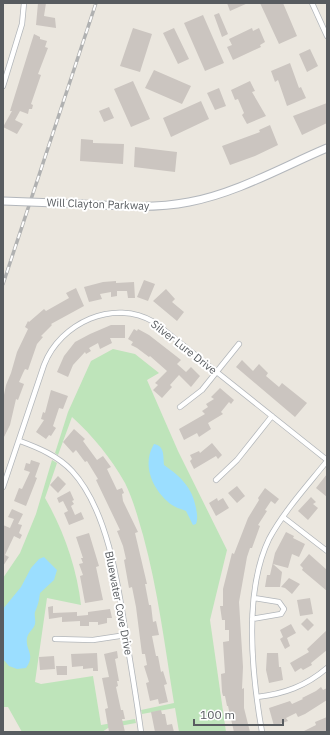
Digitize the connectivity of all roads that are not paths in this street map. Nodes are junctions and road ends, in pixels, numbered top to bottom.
1 (24, 3) edge
2 (312, 3) edge
3 (327, 36) edge
4 (3, 86) edge
5 (327, 148) edge
6 (3, 201) edge
7 (239, 344) dead end
8 (216, 372) junction
9 (180, 407) dead end
10 (272, 416) junction
11 (20, 441) junction
12 (327, 460) edge
13 (216, 480) dead end
14 (3, 486) edge
15 (283, 517) junction
16 (327, 551) edge
17 (254, 598) junction
18 (252, 619) junction
19 (126, 635) junction
20 (55, 639) dead end
21 (327, 668) edge
22 (257, 697) junction
23 (141, 732) edge
24 (262, 732) edge

1 - 4 street
2 - 3 street
5 - 6 street, Will Clayton Parkway, bridge
7 - 8 street
8 - 9 street
8 - 10 street, Silver Lure Drive
8 - 11 street, Silver Lure Drive
10 - 12 street, Silver Lure Drive
10 - 13 street
11 - 14 street, Silver Lure Drive
11 - 19 street, Bluewater Cove Drive
12 - 15 street
15 - 16 street
15 - 17 street
17 - 18 street
17 - 18 street
18 - 22 street
19 - 20 street
19 - 23 street, Bluewater Cove Drive
21 - 22 street
22 - 24 street

